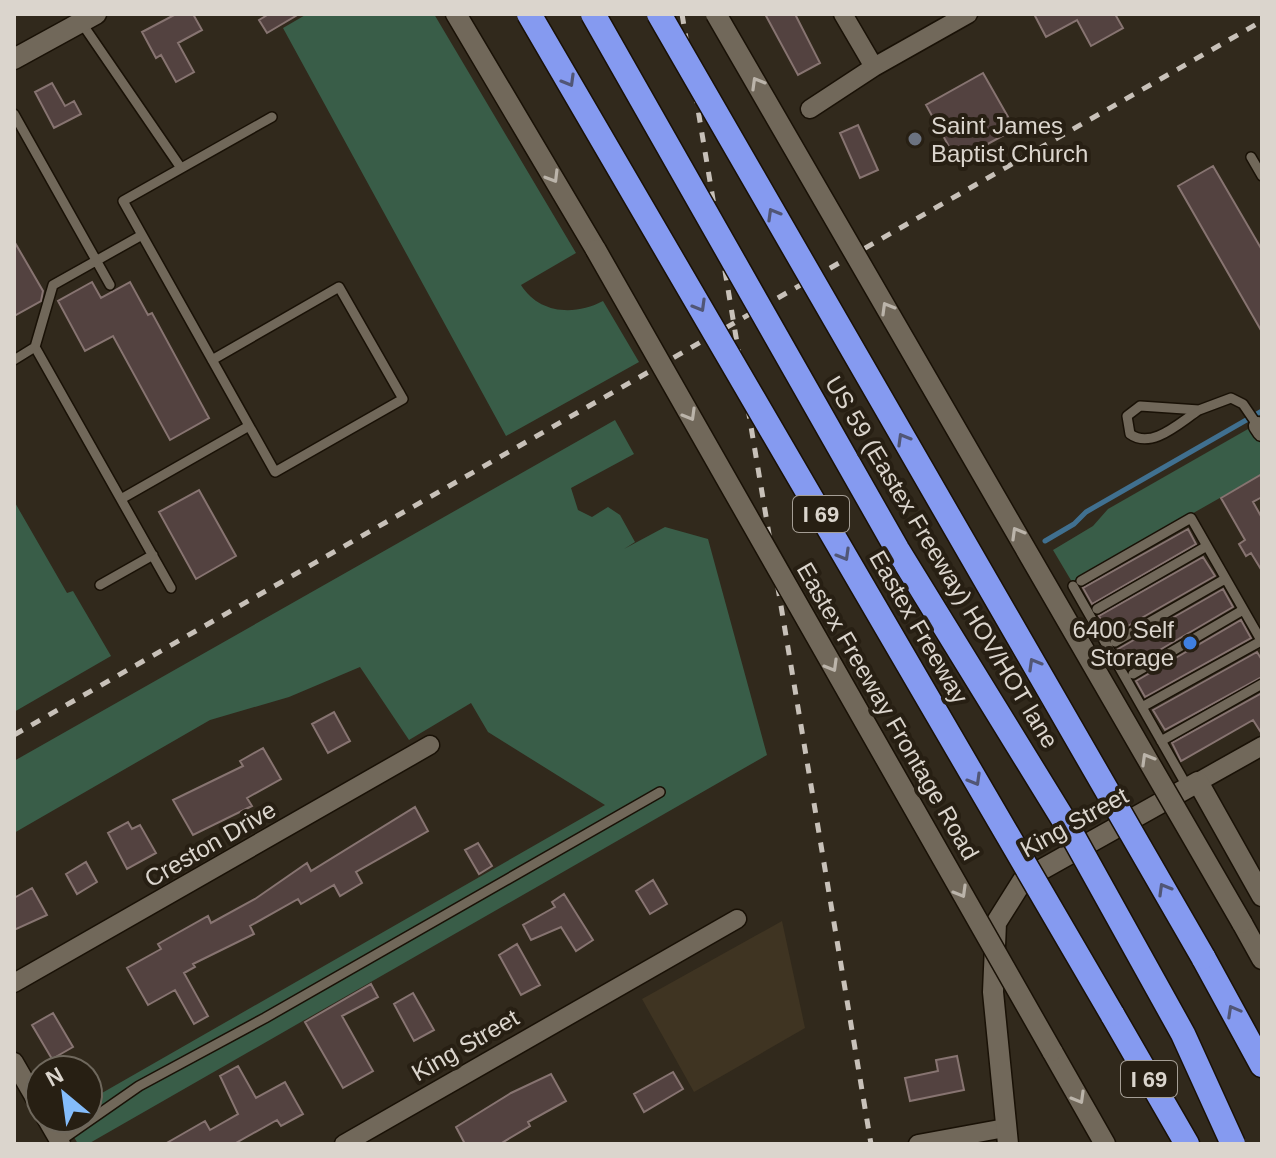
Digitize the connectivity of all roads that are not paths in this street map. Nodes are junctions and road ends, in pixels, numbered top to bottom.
1 (456, 14) edge
2 (529, 14) edge
3 (593, 14) edge
4 (659, 14) edge
5 (716, 14) edge
6 (843, 14) edge
7 (968, 14) edge
8 (89, 18) edge
9 (14, 59) edge
10 (874, 67) junction
11 (810, 109) dead end
12 (14, 115) edge
13 (272, 117) dead end
14 (1251, 157) dead end
15 (181, 168) junction
16 (1262, 176) edge
17 (142, 235) junction
18 (96, 260) junction
19 (110, 285) dead end
20 (35, 347) junction
21 (14, 360) edge
22 (212, 360) junction
23 (1199, 410) junction
24 (249, 426) junction
25 (1260, 429) edge
26 (121, 499) junction
27 (1207, 546) junction
28 (153, 555) junction
29 (1225, 579) junction
30 (100, 585) dead end
31 (171, 588) dead end
32 (1097, 609) dead end
33 (1243, 610) junction
34 (1115, 642) dead end
35 (1262, 642) edge
36 (1133, 674) dead end
37 (1262, 684) edge
38 (1142, 707) junction
39 (1161, 741) junction
40 (430, 745) dead end
41 (1262, 746) edge
42 (1193, 785) junction
43 (660, 792) dead end
44 (1262, 896) edge
45 (737, 919) dead end
46 (1262, 959) edge
47 (14, 983) edge
48 (1262, 1065) edge
49 (1007, 1136) edge
50 (60, 1143) edge
51 (344, 1144) edge
52 (918, 1144) edge
53 (1105, 1144) edge
54 (1187, 1144) edge
55 (1233, 1144) edge

1 -> 53 main road, Eastex Freeway Frontage Road, bridge
2 -> 54 highway, Eastex Freeway / I 69, bridge
3 - 55 highway, US 59 (Eastex Freeway) HOV/HOT lane, bridge
48 -> 4 highway, bridge
46 -> 5 main road, bridge
6 - 10 street
7 - 10 street
8 - 9 main road
8 - 15 lane
10 - 11 street
12 - 18 lane
13 - 15 lane
14 - 16 lane
15 - 17 lane
17 - 18 lane
17 - 22 lane
18 - 19 lane
18 - 20 lane
20 - 21 lane
20 - 26 lane
22 - 24 lane
22 - 24 lane
23 - 23 lane
23 - 25 lane
24 - 26 lane
26 - 28 lane
27 - 29 lane
27 - 32 lane
27 - 38 lane
28 - 30 lane
28 - 31 lane
29 - 33 lane
29 - 34 lane
33 - 35 lane
33 - 36 lane
35 - 38 lane
37 - 39 lane
38 - 39 lane
39 - 42 lane
40 - 47 street, Creston Drive
41 - 42 street, King Street
42 - 44 main road
42 - 49 main road, King Street
43 - 50 lane
45 - 51 street, King Street
49 - 52 street

